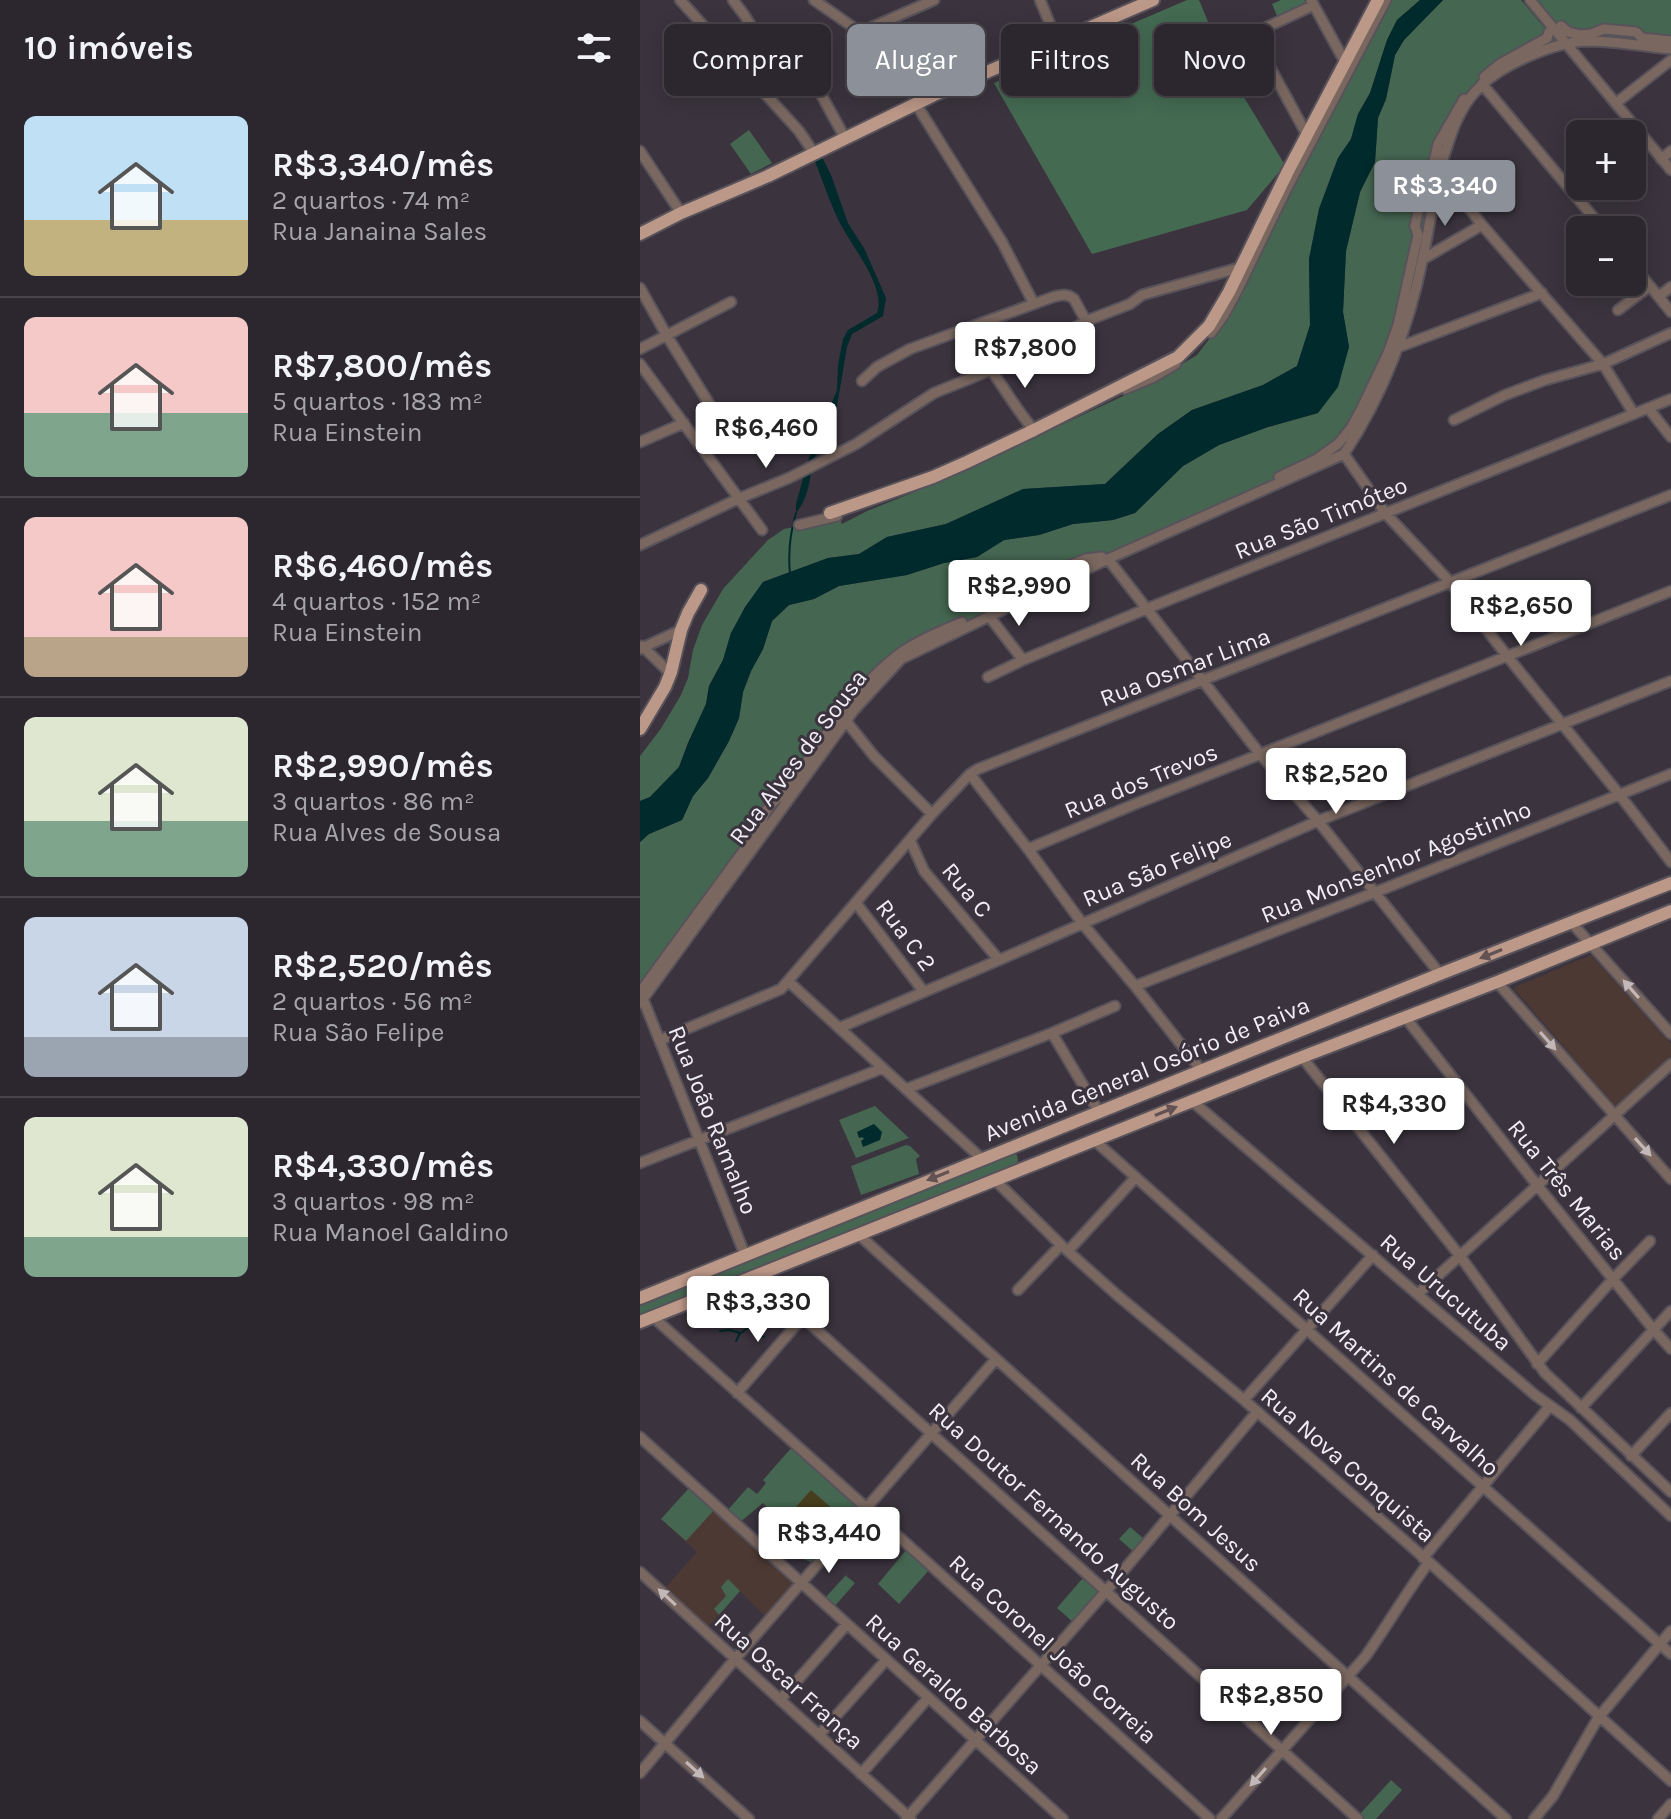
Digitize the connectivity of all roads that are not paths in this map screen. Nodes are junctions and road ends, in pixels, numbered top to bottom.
1 (680, 0) edge
2 (733, 0) edge
3 (814, 0) edge
4 (934, 0) edge
5 (1040, 0) edge
6 (1153, 0) edge
7 (1378, 0) edge
8 (1386, 0) edge
9 (1530, 0) edge
10 (1312, 2) edge
11 (1050, 24) edge
12 (1097, 24) edge
13 (1561, 26) dead end
14 (1549, 32) dead end
15 (1671, 41) edge
16 (1564, 44) junction
17 (1671, 49) edge
18 (1671, 60) edge
19 (1345, 62) junction
20 (1001, 66) edge
21 (1482, 84) junction
22 (1616, 103) junction
23 (916, 104) junction
24 (1307, 135) junction
25 (845, 138) junction
26 (640, 151) edge
27 (1671, 151) edge
28 (814, 153) junction
29 (1661, 159) junction
30 (1671, 170) edge
31 (1441, 171) junction
32 (681, 213) junction
33 (1592, 216) edge
34 (1482, 225) junction
35 (640, 234) edge
36 (1423, 259) junction
37 (1242, 267) junction
38 (1646, 281) edge
39 (1650, 286) junction
40 (1671, 287) edge
41 (640, 288) edge
42 (1542, 293) junction
43 (1659, 296) junction
44 (731, 302) dead end
45 (1034, 304) junction
46 (1618, 310) dead end
47 (1671, 312) edge
48 (1086, 321) junction
49 (1671, 333) edge
50 (667, 336) junction
51 (1399, 347) junction
52 (640, 349) edge
53 (640, 364) edge
54 (1603, 364) junction
55 (991, 370) junction
56 (862, 381) dead end
57 (1671, 399) edge
58 (710, 405) dead end
59 (1649, 409) junction
60 (1634, 414) junction
61 (1454, 420) dead end
62 (684, 423) junction
63 (1034, 430) junction
64 (1671, 437) edge
65 (640, 442) edge
66 (1344, 454) junction
67 (1671, 495) edge
68 (740, 498) junction
69 (830, 513) dead end
70 (1386, 514) junction
71 (799, 525) dead end
72 (762, 530) dead end
73 (640, 545) edge
74 (1108, 559) junction
75 (1451, 583) junction
76 (701, 590) dead end
77 (1671, 591) edge
78 (1146, 609) junction
79 (989, 616) junction
80 (681, 630) junction
81 (641, 647) edge
82 (1507, 656) junction
83 (1023, 660) junction
84 (671, 672) junction
85 (988, 677) dead end
86 (1202, 681) junction
87 (1671, 681) edge
88 (647, 708) edge
89 (846, 721) junction
90 (1563, 723) junction
91 (640, 729) edge
92 (1260, 754) junction
93 (970, 774) junction
94 (1671, 774) edge
95 (1619, 794) junction
96 (932, 814) junction
97 (1318, 821) junction
98 (910, 840) junction
99 (1028, 849) junction
100 (1671, 862) edge
101 (1671, 883) edge
102 (1376, 892) junction
103 (856, 903) junction
104 (1671, 911) edge
105 (1571, 922) junction
106 (1082, 923) junction
107 (1591, 943) junction
108 (999, 960) junction
109 (1440, 974) junction
110 (788, 981) junction
111 (1497, 982) junction
112 (1135, 986) junction
113 (924, 992) junction
114 (641, 998) edge
115 (1115, 1006) dead end
116 (1405, 1017) junction
117 (839, 1028) junction
118 (1052, 1033) junction
119 (1671, 1034) edge
120 (660, 1040) junction
121 (1302, 1057) junction
122 (1671, 1064) edge
123 (883, 1068) junction
124 (1201, 1070) junction
125 (906, 1089) junction
126 (1192, 1101) junction
127 (1099, 1112) junction
128 (1614, 1116) junction
129 (1060, 1128) junction
130 (699, 1139) junction
131 (1094, 1140) junction
132 (1007, 1149) junction
133 (1074, 1149) junction
134 (982, 1159) junction
135 (640, 1163) edge
136 (1016, 1172) junction
137 (1136, 1177) junction
138 (1671, 1179) edge
139 (995, 1180) junction
140 (1537, 1185) junction
141 (859, 1235) junction
142 (1650, 1241) dead end
143 (1065, 1248) junction
144 (745, 1255) junction
145 (1373, 1255) junction
146 (1460, 1256) junction
147 (757, 1276) junction
148 (1613, 1279) junction
149 (1018, 1290) dead end
150 (1419, 1293) junction
151 (640, 1298) edge
152 (1671, 1311) edge
153 (653, 1317) junction
154 (803, 1317) junction
155 (640, 1322) edge
156 (1307, 1329) junction
157 (1653, 1329) junction
158 (1671, 1349) edge
159 (996, 1359) junction
160 (1537, 1364) junction
161 (737, 1393) junction
162 (1571, 1399) junction
163 (1244, 1400) junction
164 (1581, 1408) junction
165 (1555, 1409) junction
166 (1257, 1412) junction
167 (1671, 1413) edge
168 (931, 1433) junction
169 (640, 1437) edge
170 (1631, 1456) junction
171 (1483, 1487) junction
172 (1671, 1492) edge
173 (866, 1508) junction
174 (1170, 1516) junction
175 (1671, 1516) edge
176 (1426, 1560) junction
177 (640, 1572) edge
178 (801, 1583) junction
179 (1107, 1590) junction
180 (847, 1624) junction
181 (1671, 1631) edge
182 (1660, 1644) junction
183 (1671, 1654) edge
184 (735, 1659) junction
185 (886, 1660) junction
186 (1041, 1665) junction
187 (1346, 1676) junction
188 (928, 1698) junction
189 (780, 1700) junction
190 (1598, 1718) junction
191 (640, 1721) edge
192 (819, 1735) junction
193 (976, 1741) junction
194 (665, 1743) junction
195 (1282, 1750) junction
196 (640, 1773) edge
197 (861, 1774) junction
198 (1671, 1781) edge
199 (1671, 1804) edge
200 (909, 1818) edge
201 (749, 1819) edge
202 (1063, 1819) edge
203 (1210, 1819) edge
204 (1221, 1819) edge
205 (1358, 1819) edge
206 (1506, 1819) edge
207 (1534, 1819) edge
208 (1658, 1819) edge

1 - 28 street
2 - 25 street
3 - 4 street
5 - 11 street
6 - 12 main road
7 - 19 main road
8 - 71 street
9 - 16 street
10 - 19 street
10 - 24 street
13 - 15 street
14 - 114 street
16 - 17 street
16 - 21 street
16 - 22 street
18 - 22 street
19 - 24 main road
20 - 23 main road
21 - 31 street
21 - 33 street
22 - 29 street
23 - 25 main road
23 - 45 street
24 - 37 main road
25 - 28 main road
26 - 32 street
27 - 29 street
28 - 32 main road
29 - 30 street
31 - 34 street
31 - 36 street
32 - 35 main road
34 - 36 street
34 - 42 street
36 - 51 street
37 - 48 street
37 - 63 main road
38 - 39 street
39 - 43 street
39 - 46 street
40 - 43 street
41 - 50 street
42 - 51 street
42 - 54 street
43 - 47 street
44 - 50 street
45 - 48 street
45 - 56 street
48 - 55 street
49 - 54 street
50 - 52 street
50 - 58 street
51 - 66 street
53 - 62 street
54 - 60 street
54 - 61 street
55 - 63 street
55 - 68 street
57 - 59 street, Rua São Timóteo
59 - 60 street, Rua São Timóteo
59 - 64 street
60 - 70 street, Rua São Timóteo
62 - 65 street
62 - 68 street
63 - 69 main road
66 - 70 street
66 - 74 street, Rua Alves de Sousa
67 - 75 street, Rua Osmar Lima
68 - 72 street
68 - 73 street
70 - 75 street
70 - 78 street, Rua São Timóteo
74 - 78 street
74 - 79 street, Rua Alves de Sousa
75 - 82 street
75 - 86 street, Rua Osmar Lima
76 - 80 main road
77 - 82 street, Rua dos Trevos
78 - 83 street, Rua São Timóteo
78 - 86 street
79 - 83 street
79 - 89 street, Rua Alves de Sousa
80 - 81 street
80 - 84 main road
81 - 84 street
82 - 90 street
82 - 92 street, Rua dos Trevos
83 - 85 street, Rua São Timóteo
84 - 88 main road
86 - 92 street
86 - 93 street, Rua Osmar Lima
87 - 90 street, Rua São Felipe
88 - 91 main road
89 - 96 street
89 - 114 street, Rua Alves de Sousa
90 - 95 street
90 - 97 street, Rua São Felipe
92 - 97 street
92 - 99 street, Rua dos Trevos
93 - 96 street, Rua Osmar Lima
93 - 99 street
94 - 95 street, Rua Monsenhor Agostinho
95 - 100 street
95 - 102 street, Rua Monsenhor Agostinho
96 - 98 street, Rua Osmar Lima
97 - 102 street
97 - 106 street, Rua São Felipe
98 - 103 street, Rua Osmar Lima
98 - 108 street, Rua C
99 - 106 street
101 - 105 main road, Avenida General Osório de Paiva
102 - 109 street
102 - 112 street, Rua Monsenhor Agostinho
103 - 110 street, Rua Osmar Lima
103 - 113 street, Rua C 2
104 - 107 main road, Avenida General Osório de Paiva
105 - 107 street
105 -> 109 main road, Avenida General Osório de Paiva
106 - 108 street, Rua São Felipe
106 - 112 street
107 - 111 main road, Avenida General Osório de Paiva
119 -> 107 street
108 - 113 street, Rua São Felipe
109 - 124 main road, Avenida General Osório de Paiva
110 - 117 street
110 - 120 street, Rua Osmar Lima
111 - 116 main road, Avenida General Osório de Paiva
111 -> 128 street
112 - 124 street
113 - 117 street, Rua São Felipe
114 - 120 street, Rua João Ramalho
115 - 118 street
116 - 121 main road, Avenida General Osório de Paiva
116 - 140 street, Rua Três Marias
117 - 123 street
118 - 125 street
118 - 127 street
120 - 130 street, Rua João Ramalho
121 - 126 main road, Avenida General Osório de Paiva
121 - 146 street
122 - 128 street
123 - 125 street
123 - 130 street
124 - 127 main road, Avenida General Osório de Paiva
125 - 134 street
131 -> 126 main road, Avenida General Osório de Paiva
126 - 145 street, Rua Urucutuba
127 - 129 main road, Avenida General Osório de Paiva
128 -> 138 street
128 - 140 street
129 - 132 main road, Avenida General Osório de Paiva
129 - 133 main road
130 - 135 street
130 - 144 street, Rua João Ramalho
131 - 133 main road, Avenida General Osório de Paiva
131 - 137 street, Rua Martins de Carvalho
132 - 134 main road, Avenida General Osório de Paiva
132 - 136 main road
133 - 136 main road, Avenida General Osório de Paiva
134 -> 144 main road, Avenida General Osório de Paiva
136 - 139 main road, Avenida General Osório de Paiva
137 - 143 street
137 - 156 street, Rua Martins de Carvalho
139 - 141 main road, Avenida General Osório de Paiva
139 - 143 street, Rua Nova Conquista
140 - 146 street
140 - 148 street, Rua Três Marias
141 - 147 main road, Avenida General Osório de Paiva
141 - 159 street, Rua Bom Jesus
142 - 148 street
143 - 149 street
143 - 163 street, Rua Nova Conquista
144 - 151 main road, Avenida General Osório de Paiva
145 - 150 street, Rua Urucutuba
145 - 156 street
146 - 150 street
146 - 160 street
147 - 153 main road, Avenida General Osório de Paiva
147 - 154 street, Rua Doutor Fernando Augusto
148 - 157 street, Rua Três Marias
148 - 160 street
150 - 165 street, Rua Urucutuba
152 - 157 street
153 - 155 main road, Avenida General Osório de Paiva
153 - 161 street, Rua Coronel João Correia
154 - 161 street
154 - 168 street, Rua Doutor Fernando Augusto
156 - 163 street
156 - 171 street, Rua Martins de Carvalho
157 - 158 street, Rua Três Marias
157 - 164 street
159 - 168 street
159 - 174 street, Rua Bom Jesus
160 - 162 street
161 - 173 street, Rua Coronel João Correia
162 - 164 street
162 - 165 street
163 - 166 street, Rua Nova Conquista
164 - 170 street
165 - 171 street
165 - 175 street, Rua Urucutuba
166 - 174 street
166 - 176 street, Rua Nova Conquista
167 - 170 street
168 - 173 street
168 - 179 street, Rua Doutor Fernando Augusto
169 - 178 street, Rua Geraldo Barbosa
170 - 172 street
171 - 176 street
171 - 182 street, Rua Martins de Carvalho
173 - 178 street
173 - 186 street, Rua Coronel João Correia
174 - 179 street
174 - 187 street, Rua Bom Jesus
176 - 187 street
176 - 190 street, Rua Nova Conquista
184 -> 177 street, Rua Oscar França
178 - 180 street, Rua Geraldo Barbosa
178 - 184 street
179 - 186 street
179 - 195 street, Rua Doutor Fernando Augusto
180 - 185 street, Rua Geraldo Barbosa
180 - 189 street
181 - 182 street
182 - 183 street, Rua Martins de Carvalho
182 - 190 street
184 - 189 street, Rua Oscar França
184 - 194 street
185 - 188 street, Rua Geraldo Barbosa
185 - 192 street
186 - 193 street
186 - 203 street, Rua Coronel João Correia
187 - 195 street
187 - 206 street, Rua Bom Jesus
188 - 193 street, Rua Geraldo Barbosa
188 - 197 street
189 - 192 street, Rua Oscar França
190 - 198 street, Rua Nova Conquista
190 - 207 street
191 - 194 street
192 - 197 street, Rua Oscar França
193 - 200 street
193 - 202 street, Rua Geraldo Barbosa
194 - 196 street
194 -> 201 street
195 -> 204 street
195 - 205 street, Rua Doutor Fernando Augusto
197 - 200 street, Rua Oscar França
199 - 208 street

